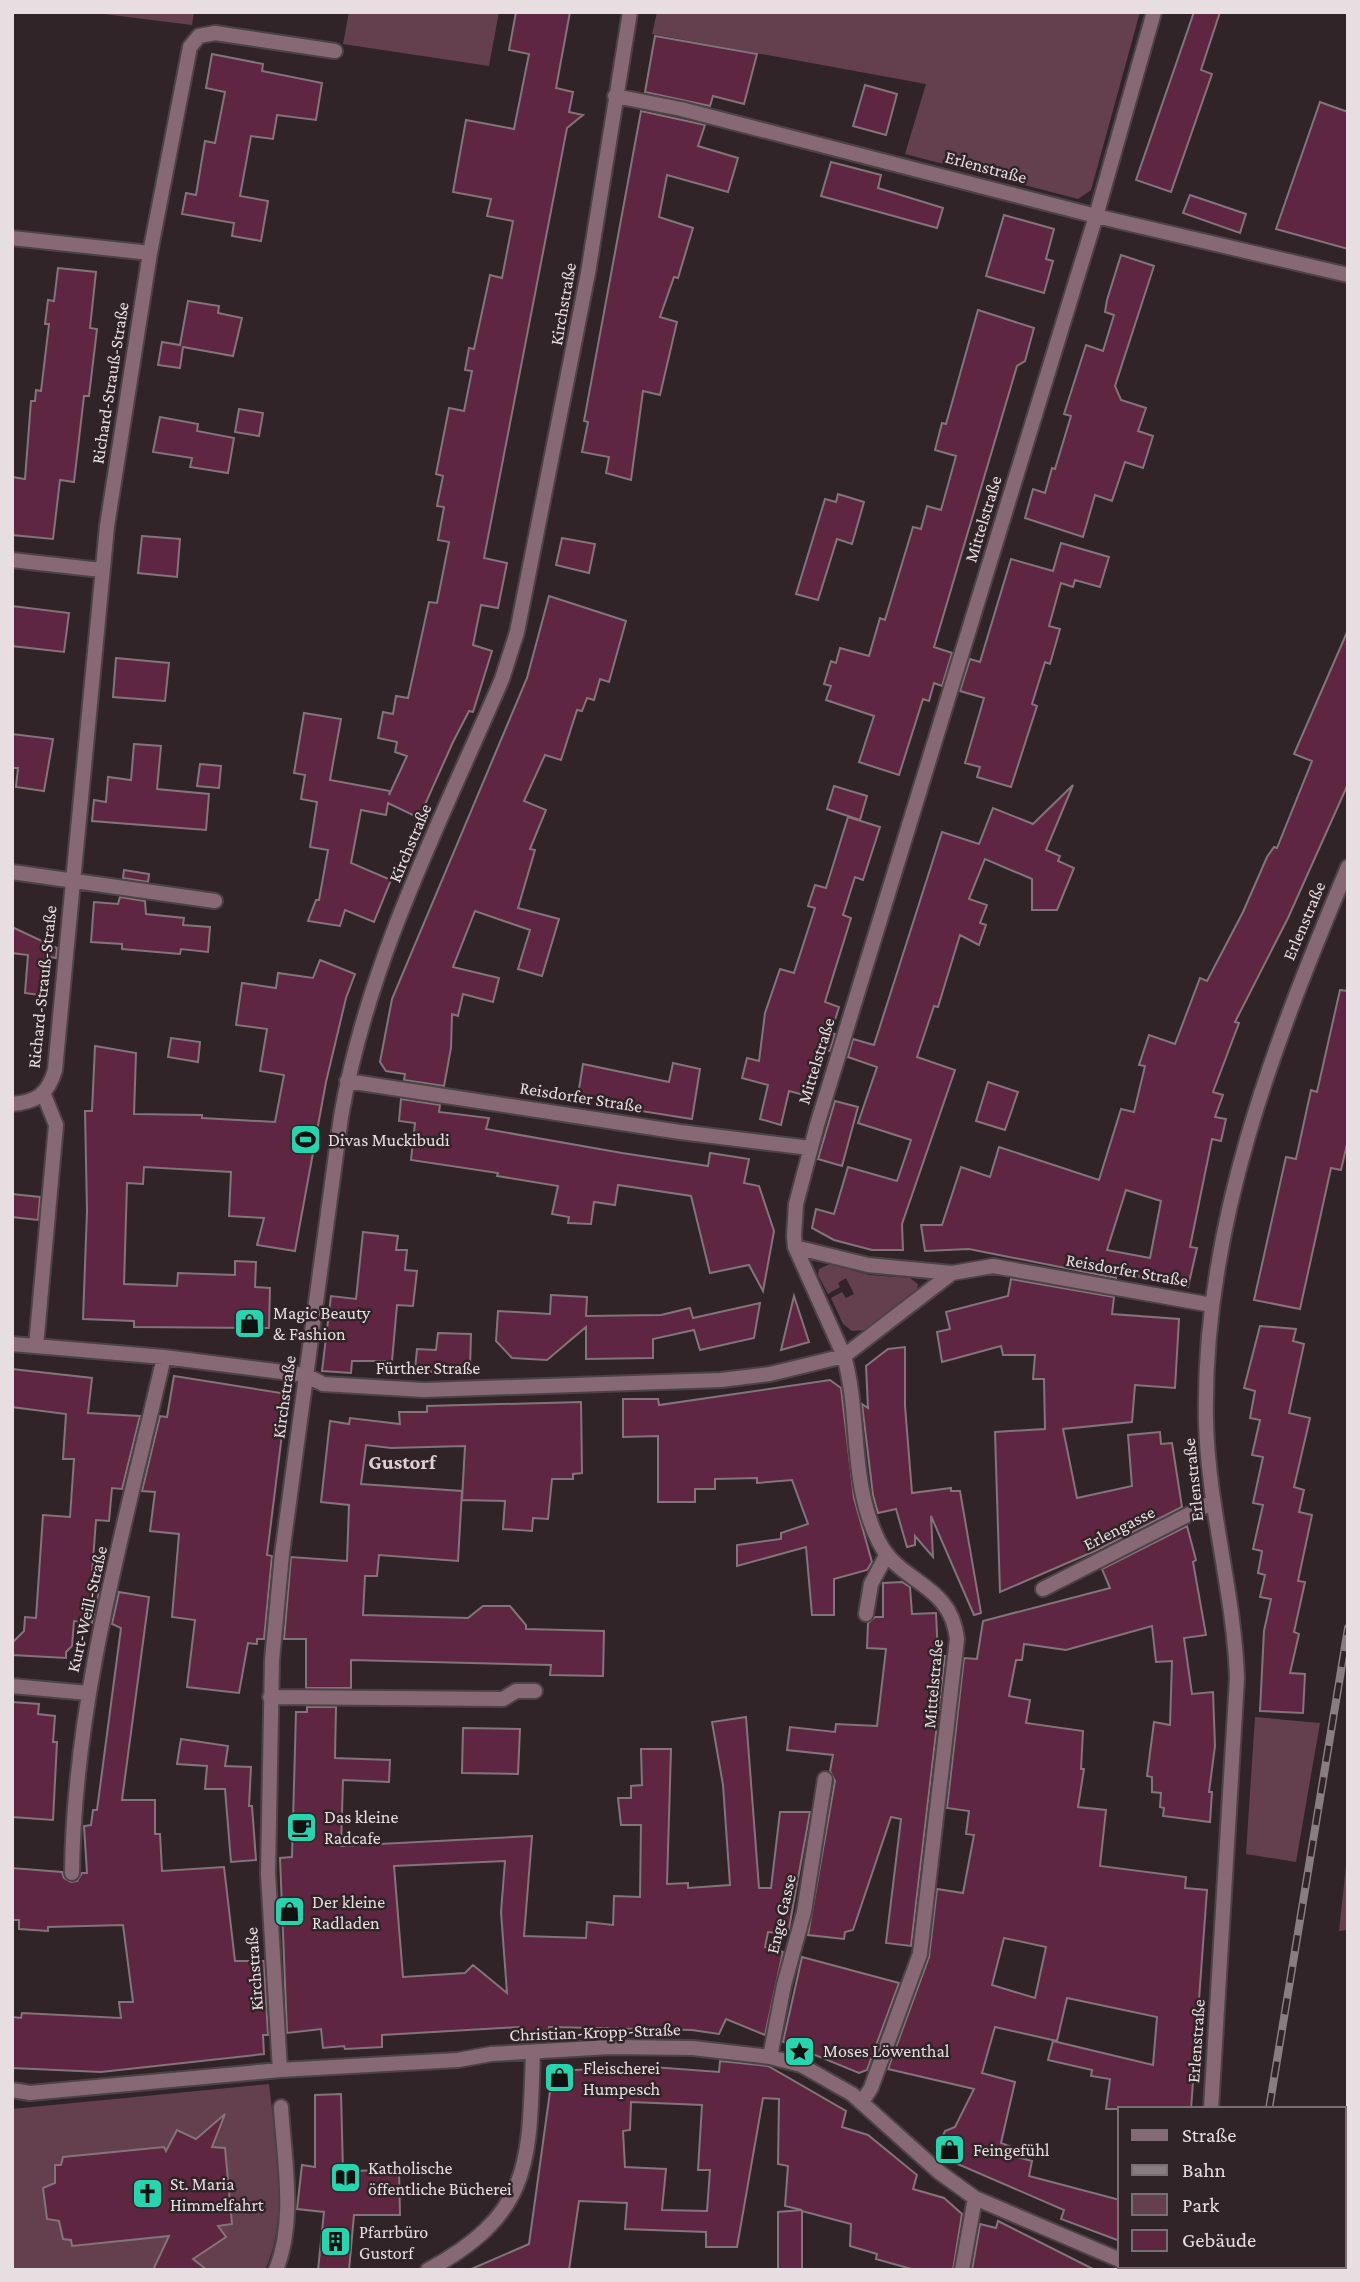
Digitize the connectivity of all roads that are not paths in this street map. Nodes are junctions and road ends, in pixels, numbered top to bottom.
1 (630, 12) edge
2 (1154, 12) edge
3 (335, 51) dead end
4 (615, 96) junction
5 (1096, 216) junction
6 (12, 238) edge
7 (150, 253) junction
8 (1348, 275) edge
9 (12, 560) edge
10 (101, 569) junction
11 (1348, 867) edge
12 (12, 872) edge
13 (72, 880) junction
14 (215, 901) dead end
15 (347, 1081) junction
16 (44, 1095) junction
17 (12, 1104) edge
18 (810, 1148) junction
19 (795, 1247) junction
20 (952, 1273) junction
21 (1212, 1305) junction
22 (12, 1344) edge
23 (36, 1346) junction
24 (844, 1356) junction
25 (164, 1357) junction
26 (306, 1375) junction
27 (1213, 1502) junction
28 (887, 1554) junction
29 (1042, 1589) dead end
30 (866, 1614) dead end
31 (12, 1686) edge
32 (535, 1691) dead end
33 (88, 1693) junction
34 (270, 1697) junction
35 (825, 1779) dead end
36 (72, 1873) dead end
37 (533, 2052) junction
38 (770, 2057) junction
39 (280, 2070) junction
40 (12, 2090) edge
41 (862, 2102) junction
42 (281, 2107) dead end
43 (1211, 2107) edge
44 (975, 2198) junction
45 (1118, 2259) edge
46 (276, 2270) edge
47 (428, 2270) edge
48 (962, 2270) edge

1 - 4 street, Kirchstraße
2 - 5 street, Mittelstraße
3 - 7 street, Richard-Strauß-Straße
4 - 5 street, Erlenstraße
4 - 15 street, Kirchstraße
5 - 8 street, Erlenstraße
5 - 18 street, Mittelstraße
6 - 7 street
7 - 10 street, Richard-Strauß-Straße
9 - 10 street
10 - 13 street, Richard-Strauß-Straße
11 - 21 street, Erlenstraße
12 - 13 street
13 - 14 street
13 - 16 street, Richard-Strauß-Straße
15 - 18 street, Reisdorfer Straße
15 - 26 street, Kirchstraße
16 - 17 street, Richard-Strauß-Straße
16 - 23 street, Richard-Strauß-Straße
18 - 19 street, Mittelstraße
19 - 20 street, Reisdorfer Straße
19 - 24 street, Mittelstraße
20 - 21 street, Reisdorfer Straße
20 - 24 street, Reisdorfer Straße
21 - 27 street, Erlenstraße
22 - 23 street, Fürther Straße
23 - 25 street, Fürther Straße
24 - 26 street, Fürther Straße
24 - 28 street, Mittelstraße
25 - 26 street, Fürther Straße
25 - 33 street, Kurt-Weill-Straße
26 - 34 street, Kirchstraße
27 - 29 street, Erlengasse
27 - 43 street, Erlenstraße
28 - 30 street
28 - 41 street, Mittelstraße
31 - 33 street
32 - 34 street
33 - 36 street, Kurt-Weill-Straße
34 - 39 street, Kirchstraße
35 - 38 street, Enge Gasse
37 - 38 street, Christian-Kropp-Straße
37 - 39 street, Christian-Kropp-Straße
37 - 47 street
38 - 41 street, Christian-Kropp-Straße
39 - 40 street, Christian-Kropp-Straße
41 - 44 street, Christian-Kropp-Straße
42 - 46 street
44 - 45 street, Christian-Kropp-Straße
44 - 48 street

